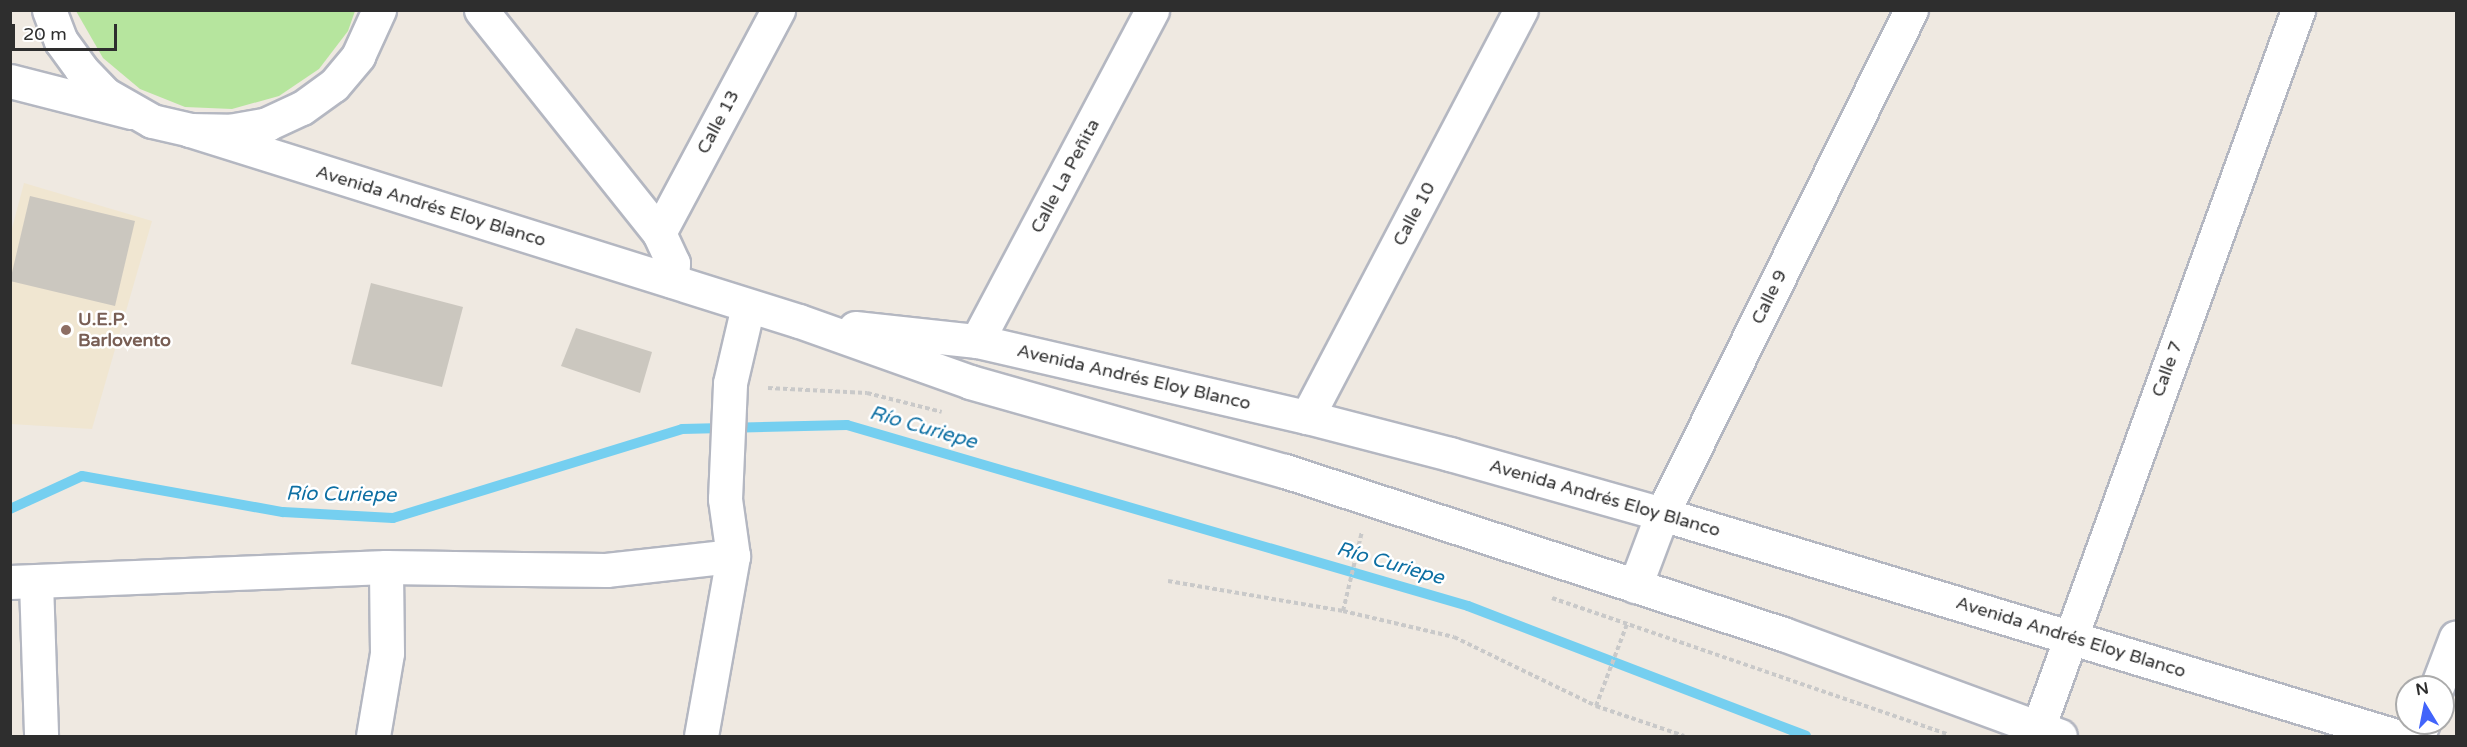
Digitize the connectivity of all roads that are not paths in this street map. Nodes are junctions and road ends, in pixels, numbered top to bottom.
1 (49, 10) edge
2 (380, 10) edge
3 (481, 10) edge
4 (778, 10) edge
5 (1152, 10) edge
6 (1521, 10) edge
7 (1911, 10) edge
8 (2298, 10) edge
9 (10, 81) edge
10 (134, 112) junction
11 (190, 130) junction
12 (658, 233) junction
13 (672, 281) junction
14 (748, 306) junction
15 (799, 321) junction
16 (977, 341) junction
17 (1307, 417) junction
18 (1662, 514) junction
19 (733, 556) junction
20 (386, 567) junction
21 (23, 582) edge
22 (1635, 586) junction
23 (2069, 636) junction
24 (2457, 637) edge
25 (2442, 675) edge
26 (2049, 732) edge
27 (710, 735) edge
28 (41, 736) edge
29 (373, 736) edge
30 (2396, 736) edge

1 - 10 main road
2 - 11 main road
3 - 12 main road
4 - 12 main road, Calle 13
5 - 16 main road, Calle La Peñita
6 - 17 main road, Calle 10
7 - 18 main road, Calle 9
8 - 23 main road, Calle 7
9 - 10 main road
10 - 11 main road, Avenida Andrés Eloy Blanco
11 - 13 main road, Avenida Andrés Eloy Blanco
12 - 13 main road
13 - 14 main road, Avenida Andrés Eloy Blanco
14 - 15 main road, Avenida Andrés Eloy Blanco
14 - 19 main road
15 - 16 main road, Avenida Andrés Eloy Blanco
15 - 22 main road, Avenida Andrés Eloy Blanco
16 - 17 main road, Avenida Andrés Eloy Blanco
17 - 18 main road, Avenida Andrés Eloy Blanco
18 - 22 main road, Calle 9
18 - 23 main road, Avenida Andrés Eloy Blanco
19 - 20 main road
19 - 27 main road
20 - 21 main road
20 - 29 main road
21 - 28 main road
22 - 26 main road, Avenida Andrés Eloy Blanco
23 - 26 main road, Calle 7
23 - 30 main road, Avenida Andrés Eloy Blanco
24 - 25 main road

